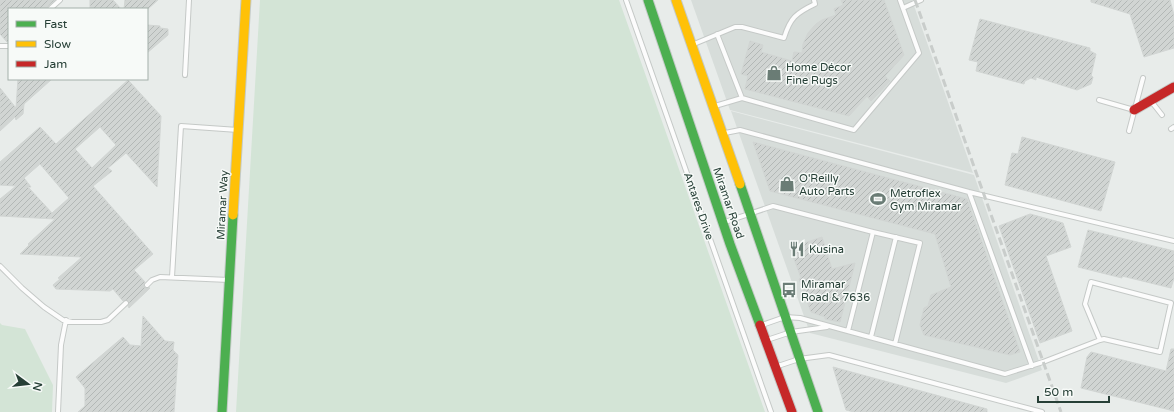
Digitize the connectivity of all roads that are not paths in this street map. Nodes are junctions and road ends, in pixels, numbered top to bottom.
1 (60, 0) edge
2 (189, 0) edge
3 (246, 0) edge
4 (626, 0) edge
5 (648, 0) edge
6 (676, 0) edge
7 (814, 0) edge
8 (900, 0) edge
9 (921, 0) edge
10 (51, 8) edge
11 (903, 8) junction
12 (717, 34) junction
13 (691, 45) junction
14 (185, 75) dead end
15 (1143, 78) dead end
16 (1174, 87) edge
17 (742, 98) junction
18 (1099, 100) dead end
19 (1151, 100) junction
20 (712, 107) junction
21 (1134, 110) junction
22 (1162, 115) dead end
23 (238, 130) junction
24 (1129, 131) dead end
25 (722, 134) junction
26 (969, 192) junction
27 (749, 214) junction
28 (723, 223) junction
29 (873, 232) junction
30 (896, 237) junction
31 (1174, 241) edge
32 (0, 266) edge
33 (172, 277) junction
34 (230, 280) junction
35 (147, 284) dead end
36 (126, 303) dead end
37 (785, 317) junction
38 (66, 320) junction
39 (760, 326) junction
40 (829, 327) junction
41 (848, 331) junction
42 (790, 332) junction
43 (871, 337) junction
44 (1100, 340) junction
45 (766, 341) junction
46 (895, 344) junction
47 (799, 359) junction
48 (775, 366) junction
49 (1032, 366) junction
50 (58, 412) edge
51 (222, 412) edge
52 (771, 412) edge
53 (792, 412) edge
54 (818, 412) edge
55 (1042, 412) edge

1 - 10 lane
2 - 14 lane
3 - 23 main road, Miramar Way
4 - 52 lane, Antares Drive
5 - 28 main road, Miramar Road
6 - 13 main road, Miramar Road
7 - 12 lane
8 - 11 lane
9 - 11 lane
11 - 17 lane
12 - 13 lane
12 - 17 lane
13 - 20 main road, Miramar Road
15 - 21 lane
16 - 19 main road
17 - 20 lane
18 - 21 lane
19 - 21 main road
19 - 22 lane
20 - 25 main road, Miramar Road
21 - 24 lane
23 - 33 lane
23 - 34 main road, Miramar Way
25 - 26 lane
25 - 27 main road, Miramar Road
26 - 31 lane
26 - 49 lane
27 - 28 lane
27 - 29 lane
27 - 37 main road, Miramar Road
28 - 39 main road, Miramar Road
29 - 30 lane
29 - 41 lane
30 - 43 lane
30 - 46 lane
32 - 38 lane
33 - 34 lane
33 - 35 lane
34 - 51 main road, Miramar Way
36 - 38 lane
37 - 39 lane
37 - 40 lane
37 - 42 main road, Miramar Road
38 - 50 lane
39 - 45 main road, Miramar Road
40 - 41 lane
40 - 42 lane
41 - 43 lane
42 - 45 lane
42 - 47 main road, Miramar Road
43 - 46 lane
44 - 44 lane
44 - 49 lane
45 - 48 main road, Miramar Road
46 - 49 lane
47 - 48 lane
47 - 54 main road, Miramar Road
47 - 55 lane
48 - 53 main road, Miramar Road

